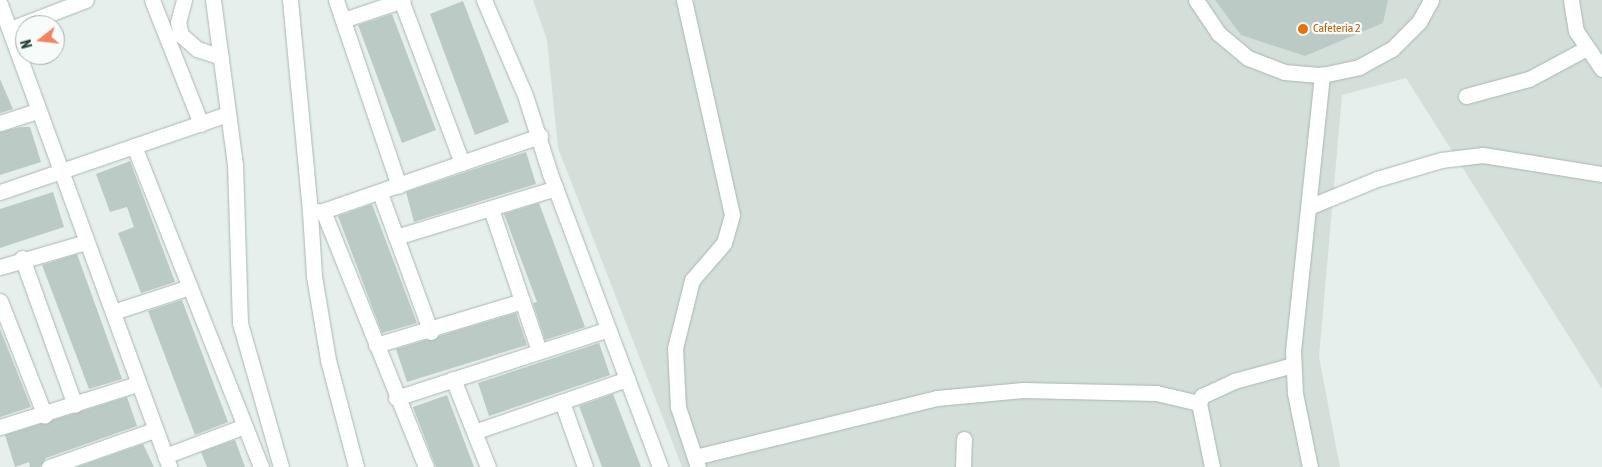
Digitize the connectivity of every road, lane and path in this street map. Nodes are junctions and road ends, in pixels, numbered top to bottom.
1 (86, 0) edge
2 (152, 0) edge
3 (184, 0) edge
4 (212, 0) edge
5 (290, 0) edge
6 (336, 0) edge
7 (402, 0) edge
8 (484, 0) edge
9 (684, 0) edge
10 (1196, 0) edge
11 (1431, 0) edge
12 (1571, 0) edge
13 (0, 4) edge
14 (343, 20) junction
15 (10, 29) junction
16 (1585, 49) junction
17 (220, 57) junction
18 (1602, 69) edge
19 (1322, 75) junction
20 (1466, 96) dead end
21 (38, 111) junction
22 (228, 114) junction
23 (0, 123) edge
24 (201, 124) junction
25 (540, 136) junction
26 (134, 146) junction
27 (462, 163) junction
28 (59, 172) junction
29 (1602, 174) edge
30 (399, 186) junction
31 (556, 188) junction
32 (0, 192) edge
33 (380, 193) junction
34 (1311, 206) junction
35 (491, 209) junction
36 (317, 211) junction
37 (396, 237) junction
38 (86, 242) junction
39 (22, 258) junction
40 (0, 267) edge
41 (190, 287) junction
42 (0, 301) edge
43 (523, 301) junction
44 (113, 312) junction
45 (608, 329) junction
46 (431, 332) junction
47 (376, 345) junction
48 (539, 351) junction
49 (1293, 365) junction
50 (453, 379) junction
51 (627, 379) junction
52 (137, 384) junction
53 (396, 398) junction
54 (562, 402) junction
55 (1199, 403) junction
56 (75, 404) junction
57 (45, 416) junction
58 (245, 426) junction
59 (0, 427) edge
60 (154, 430) junction
61 (474, 432) junction
62 (964, 439) dead end
63 (167, 462) edge
64 (696, 462) edge
65 (49, 467) edge
66 (261, 467) edge
67 (281, 467) edge
68 (356, 467) edge
69 (426, 467) edge
70 (488, 467) edge
71 (585, 467) edge
72 (660, 467) edge
73 (963, 467) edge
74 (1212, 467) edge
75 (1310, 467) edge

1 - 15 street
2 - 24 street
3 - 17 street
4 - 17 street
5 - 36 street
6 - 14 street
7 - 14 street
7 - 27 street
8 - 25 street
9 - 64 street
10 - 19 street
11 - 19 street
12 - 16 street
13 - 15 street
14 - 30 street
15 - 21 street
16 - 18 street
16 - 20 street
17 - 22 street
19 - 34 street
21 - 23 street
21 - 28 street
22 - 24 street
22 - 67 street
24 - 26 street
25 - 27 street
25 - 31 street
26 - 28 street
26 - 41 street
27 - 30 street
28 - 32 street
28 - 38 street
29 - 34 street
30 - 33 street
31 - 35 street
31 - 45 street
33 - 36 street
33 - 37 street
34 - 49 street
35 - 37 street
35 - 43 street
36 - 47 street
36 - 68 street
37 - 46 street
38 - 39 street
38 - 44 street
39 - 40 street
39 - 56 street
41 - 44 street
41 - 58 street
42 - 57 street
43 - 46 street
43 - 48 street
44 - 52 street
45 - 48 street
45 - 51 street
46 - 47 street
47 - 53 street
48 - 50 street
49 - 55 street
49 - 75 street
50 - 53 street
50 - 61 street
51 - 54 street
51 - 72 street
52 - 56 street
52 - 60 street
53 - 69 street
54 - 61 street
54 - 71 street
55 - 64 street
55 - 74 street
56 - 57 street
57 - 59 street
58 - 63 street
58 - 66 street
60 - 63 street
60 - 65 street
61 - 70 street
62 - 73 street

